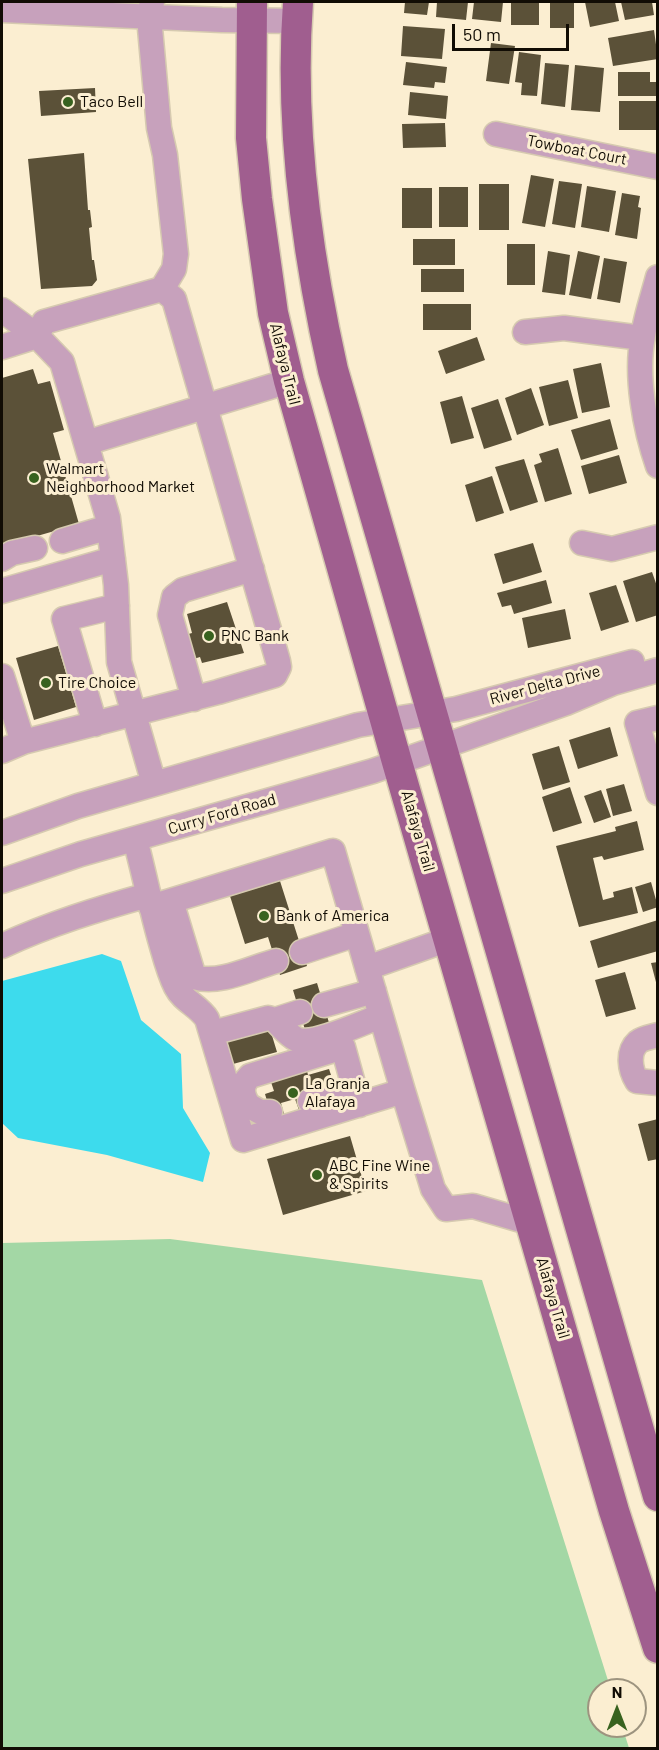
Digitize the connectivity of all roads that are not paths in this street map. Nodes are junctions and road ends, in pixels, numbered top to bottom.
1 (150, 9) edge
2 (2, 10) edge
3 (251, 11) edge
4 (297, 11) edge
5 (496, 134) dead end
6 (657, 167) edge
7 (657, 277) edge
8 (162, 289) junction
9 (2, 310) edge
10 (525, 332) dead end
11 (38, 336) junction
12 (642, 338) junction
13 (2, 346) edge
14 (289, 381) junction
15 (205, 407) junction
16 (86, 443) junction
17 (657, 466) edge
18 (109, 527) junction
19 (657, 537) edge
20 (62, 541) dead end
21 (582, 543) dead end
22 (35, 548) dead end
23 (2, 559) edge
24 (113, 560) junction
25 (252, 569) junction
26 (2, 591) edge
27 (117, 606) junction
28 (657, 655) edge
29 (657, 670) edge
30 (2, 676) edge
31 (194, 699) junction
32 (432, 712) junction
33 (134, 715) junction
34 (657, 718) edge
35 (386, 720) junction
36 (95, 724) junction
37 (12, 746) edge
38 (441, 747) junction
39 (397, 762) junction
40 (654, 769) edge
41 (154, 784) junction
42 (657, 793) edge
43 (2, 833) edge
44 (135, 839) junction
45 (2, 881) edge
46 (156, 901) junction
47 (357, 934) junction
48 (449, 939) junction
49 (2, 946) edge
50 (302, 952) dead end
51 (276, 961) dead end
52 (367, 968) junction
53 (374, 991) junction
54 (324, 1005) dead end
55 (300, 1012) dead end
56 (381, 1016) junction
57 (275, 1020) junction
58 (212, 1033) junction
59 (657, 1035) edge
60 (657, 1083) edge
61 (403, 1091) junction
62 (357, 1096) junction
63 (531, 1223) junction
64 (657, 1496) edge
65 (657, 1503) edge
66 (657, 1648) edge

1 - 2 street
1 - 3 street
1 - 8 street
3 - 4 street
3 - 14 main road, Alafaya Trail
4 - 32 main road
5 - 6 street, Towboat Court
7 - 12 street
8 - 11 street
8 - 15 street
9 - 11 street
10 - 12 street
11 - 13 street
11 - 16 street
12 - 17 street
14 - 15 street
14 - 35 main road, Alafaya Trail
15 - 16 street
15 - 25 street
16 - 18 street
18 - 20 street
18 - 24 street
19 - 21 street
22 - 23 street
24 - 26 street
24 - 27 street
25 - 31 street
25 - 31 street
27 - 33 street
27 - 36 street
28 - 32 street, River Delta Drive
29 - 38 street, River Delta Drive
30 - 37 street
31 - 33 street
32 - 35 street
32 - 38 main road
33 - 36 street
33 - 41 street
34 - 40 street
35 - 39 main road, Alafaya Trail
35 - 41 street
36 - 37 street
38 - 39 street, Curry Ford Road
38 - 64 main road
39 - 44 street, Curry Ford Road
39 - 48 main road, Alafaya Trail
40 - 42 street
41 - 43 street
44 - 45 street, Curry Ford Road
44 - 46 street
46 - 47 street
46 - 49 street
46 - 51 street
46 - 58 street
47 - 50 street
47 - 52 street
48 - 52 street
48 - 63 main road, Alafaya Trail
52 - 53 street
53 - 54 street
53 - 56 street
55 - 57 street
56 - 57 street
56 - 61 street
57 - 58 street
58 - 62 street
59 - 60 street
61 - 62 street
61 - 63 street
62 - 62 street
63 - 65 main road
63 - 66 main road, Alafaya Trail

